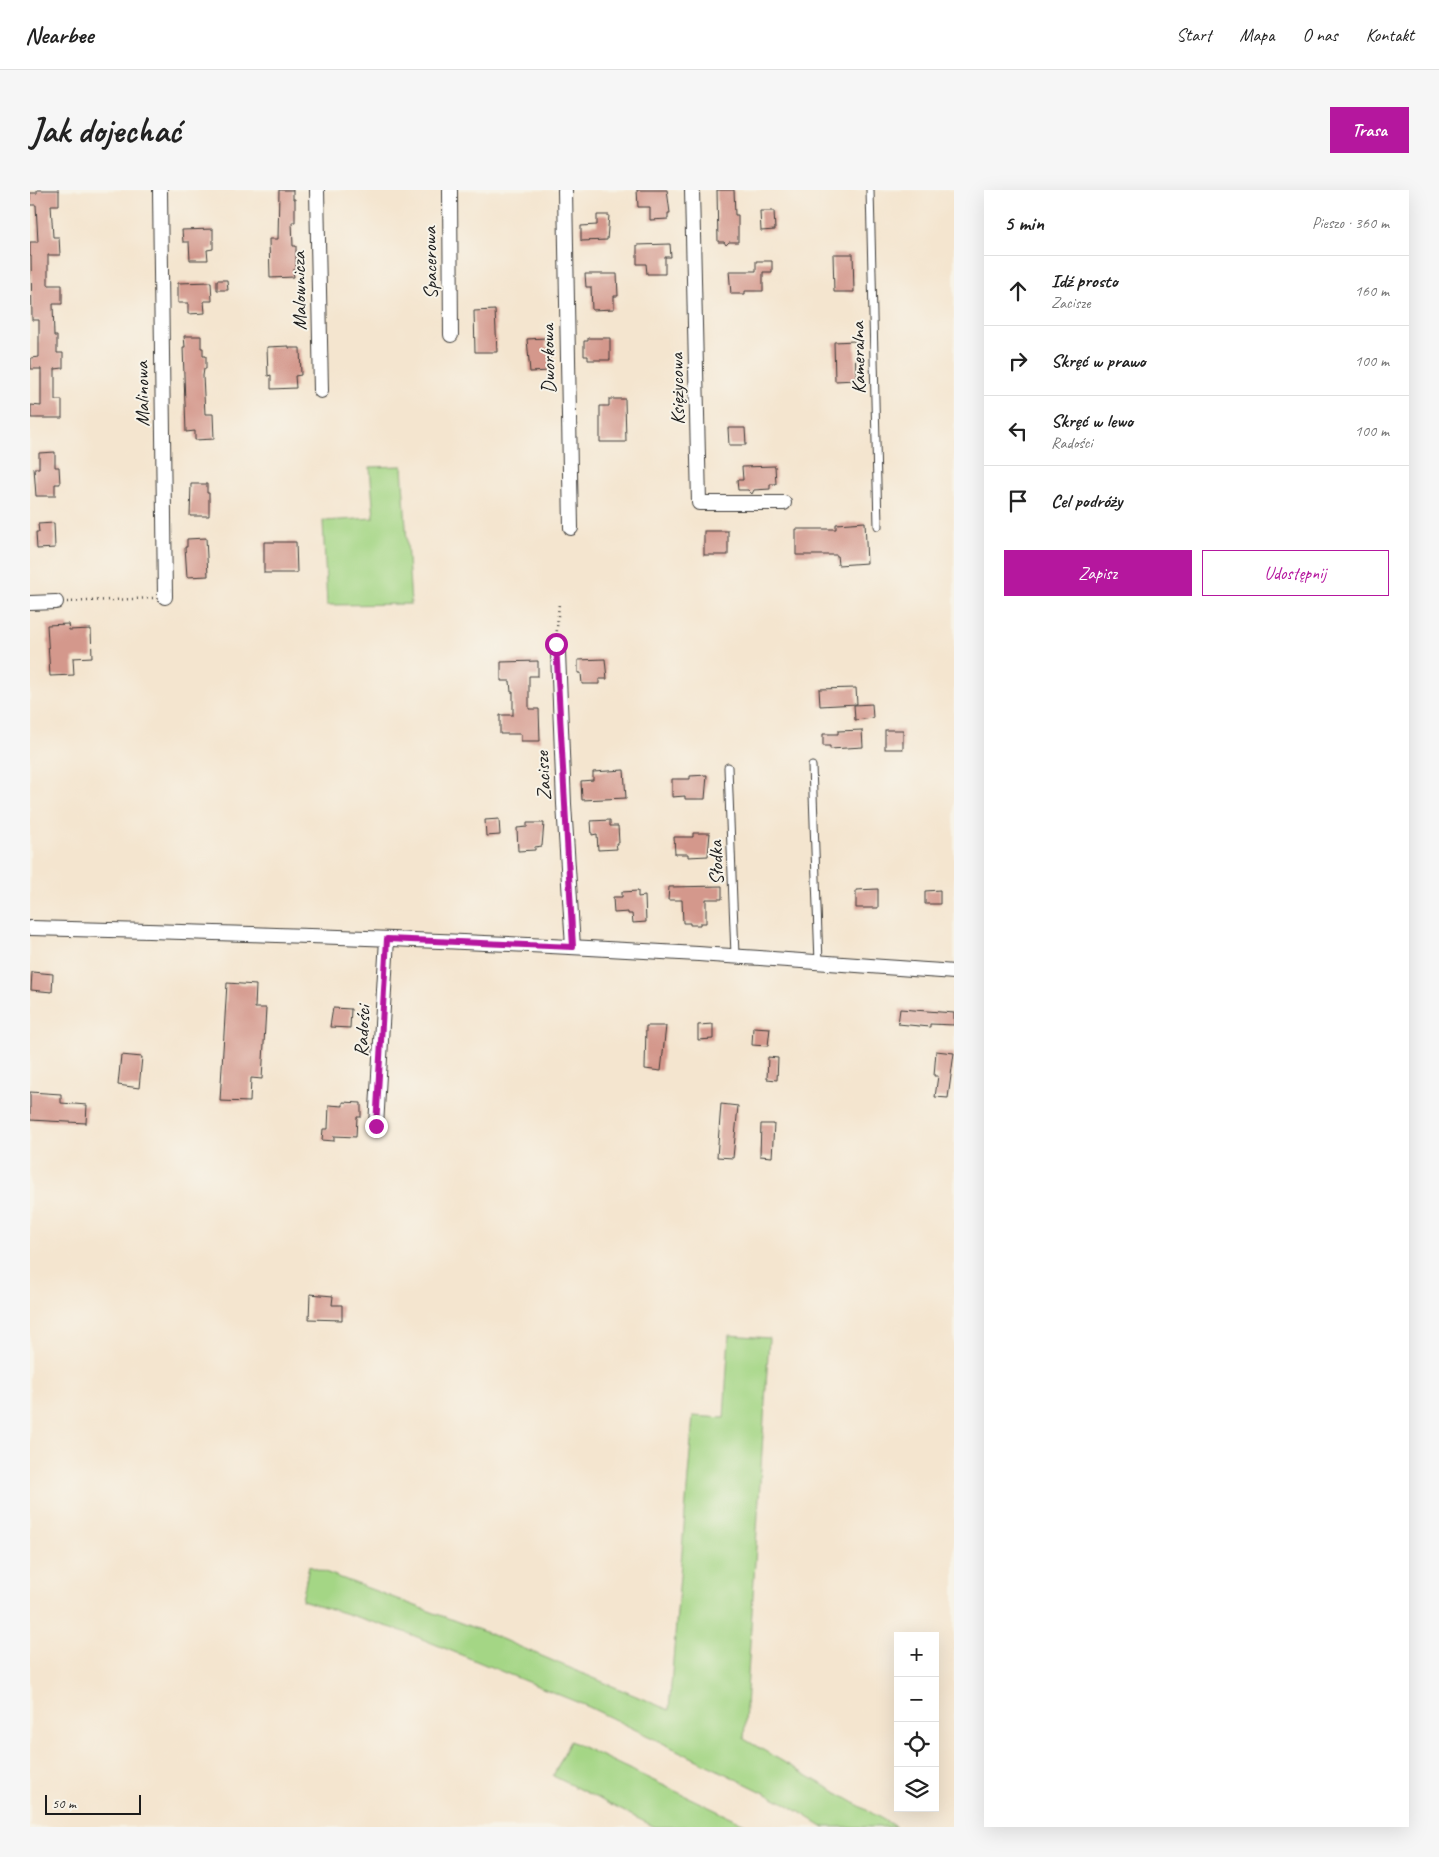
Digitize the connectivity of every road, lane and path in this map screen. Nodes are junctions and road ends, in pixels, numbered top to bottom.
1 (160, 190) edge
2 (317, 190) edge
3 (450, 190) edge
4 (565, 190) edge
5 (692, 190) edge
6 (870, 190) edge
7 (451, 335) dead end
8 (321, 391) dead end
9 (784, 503) dead end
10 (878, 526) dead end
11 (571, 528) dead end
12 (165, 597) joint
13 (56, 602) joint
14 (30, 603) edge
15 (559, 603) dead end
16 (558, 652) joint
17 (812, 766) dead end
18 (728, 768) dead end
19 (30, 928) edge
20 (387, 939) junction
21 (573, 947) junction
22 (735, 956) junction
23 (819, 963) junction
24 (954, 972) edge
25 (376, 1126) dead end

1 - 12 street, Malinowa
2 - 8 street, Malownicza
3 - 7 street, Spacerowa
4 - 11 street, Dworkowa
5 - 9 street, Księżycowa
6 - 10 lane, Kameralna
12 - 13 path
13 - 14 street
15 - 16 path
16 - 21 street, Zacisze
17 - 23 lane
18 - 22 lane, Słodka
19 - 20 street
20 - 21 street
20 - 25 street, Radości
21 - 22 street
22 - 23 street
23 - 24 street

